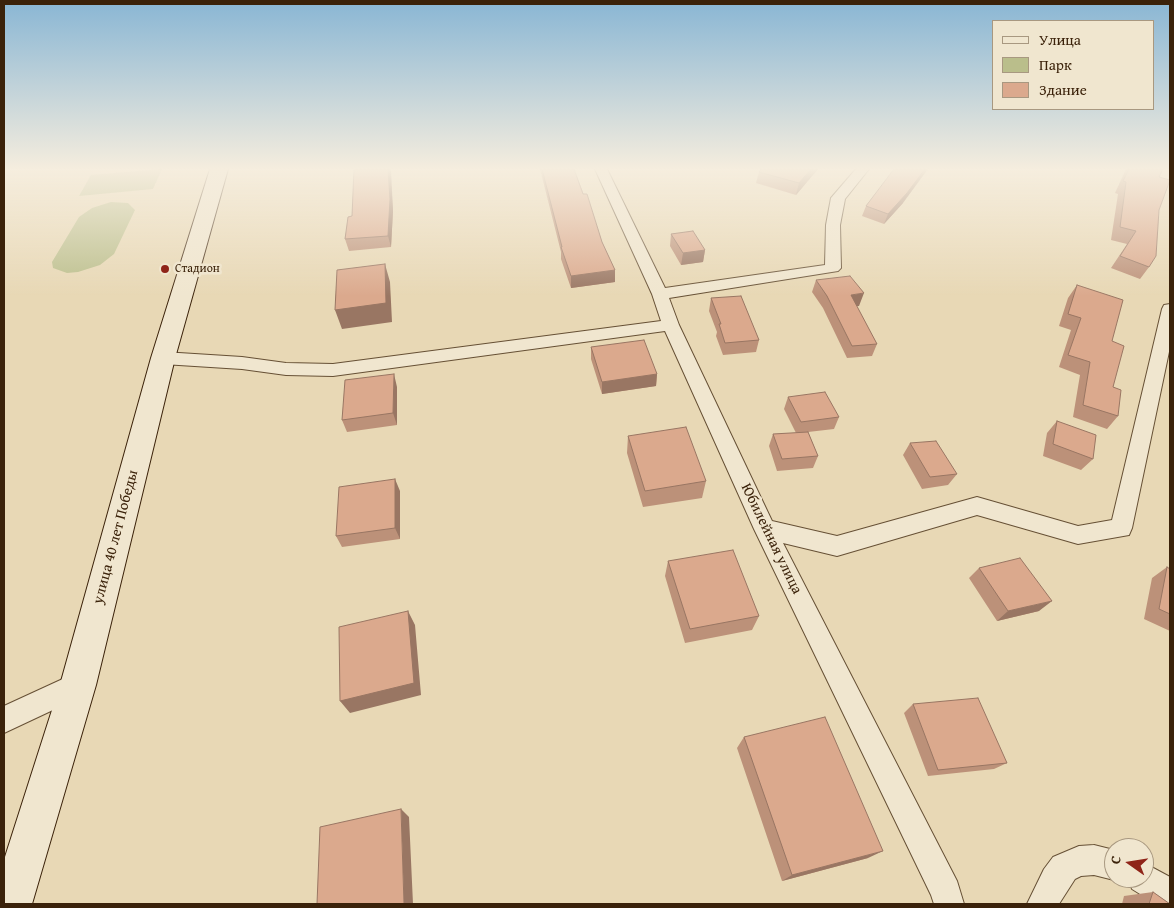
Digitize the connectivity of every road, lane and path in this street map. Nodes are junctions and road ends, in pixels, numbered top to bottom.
1 (206, 211) edge
2 (621, 211) edge
3 (836, 211) edge
4 (660, 294) junction
5 (1170, 309) edge
6 (671, 325) junction
7 (163, 358) junction
8 (765, 530) junction
9 (78, 685) junction
10 (4, 720) edge
11 (1104, 862) edge
12 (1154, 885) edge
13 (1170, 895) edge
14 (11, 904) edge
15 (949, 904) edge
16 (1042, 904) edge

1 - 7 street, улица 40 лет Победы
2 - 4 street, Юбилейная улица
3 - 4 street
4 - 6 street, Юбилейная улица
5 - 8 street
6 - 7 street
6 - 8 street, Юбилейная улица
7 - 9 street, улица 40 лет Победы
8 - 15 street, Юбилейная улица
9 - 10 street
9 - 14 street, улица 40 лет Победы
11 - 16 street
12 - 13 street

